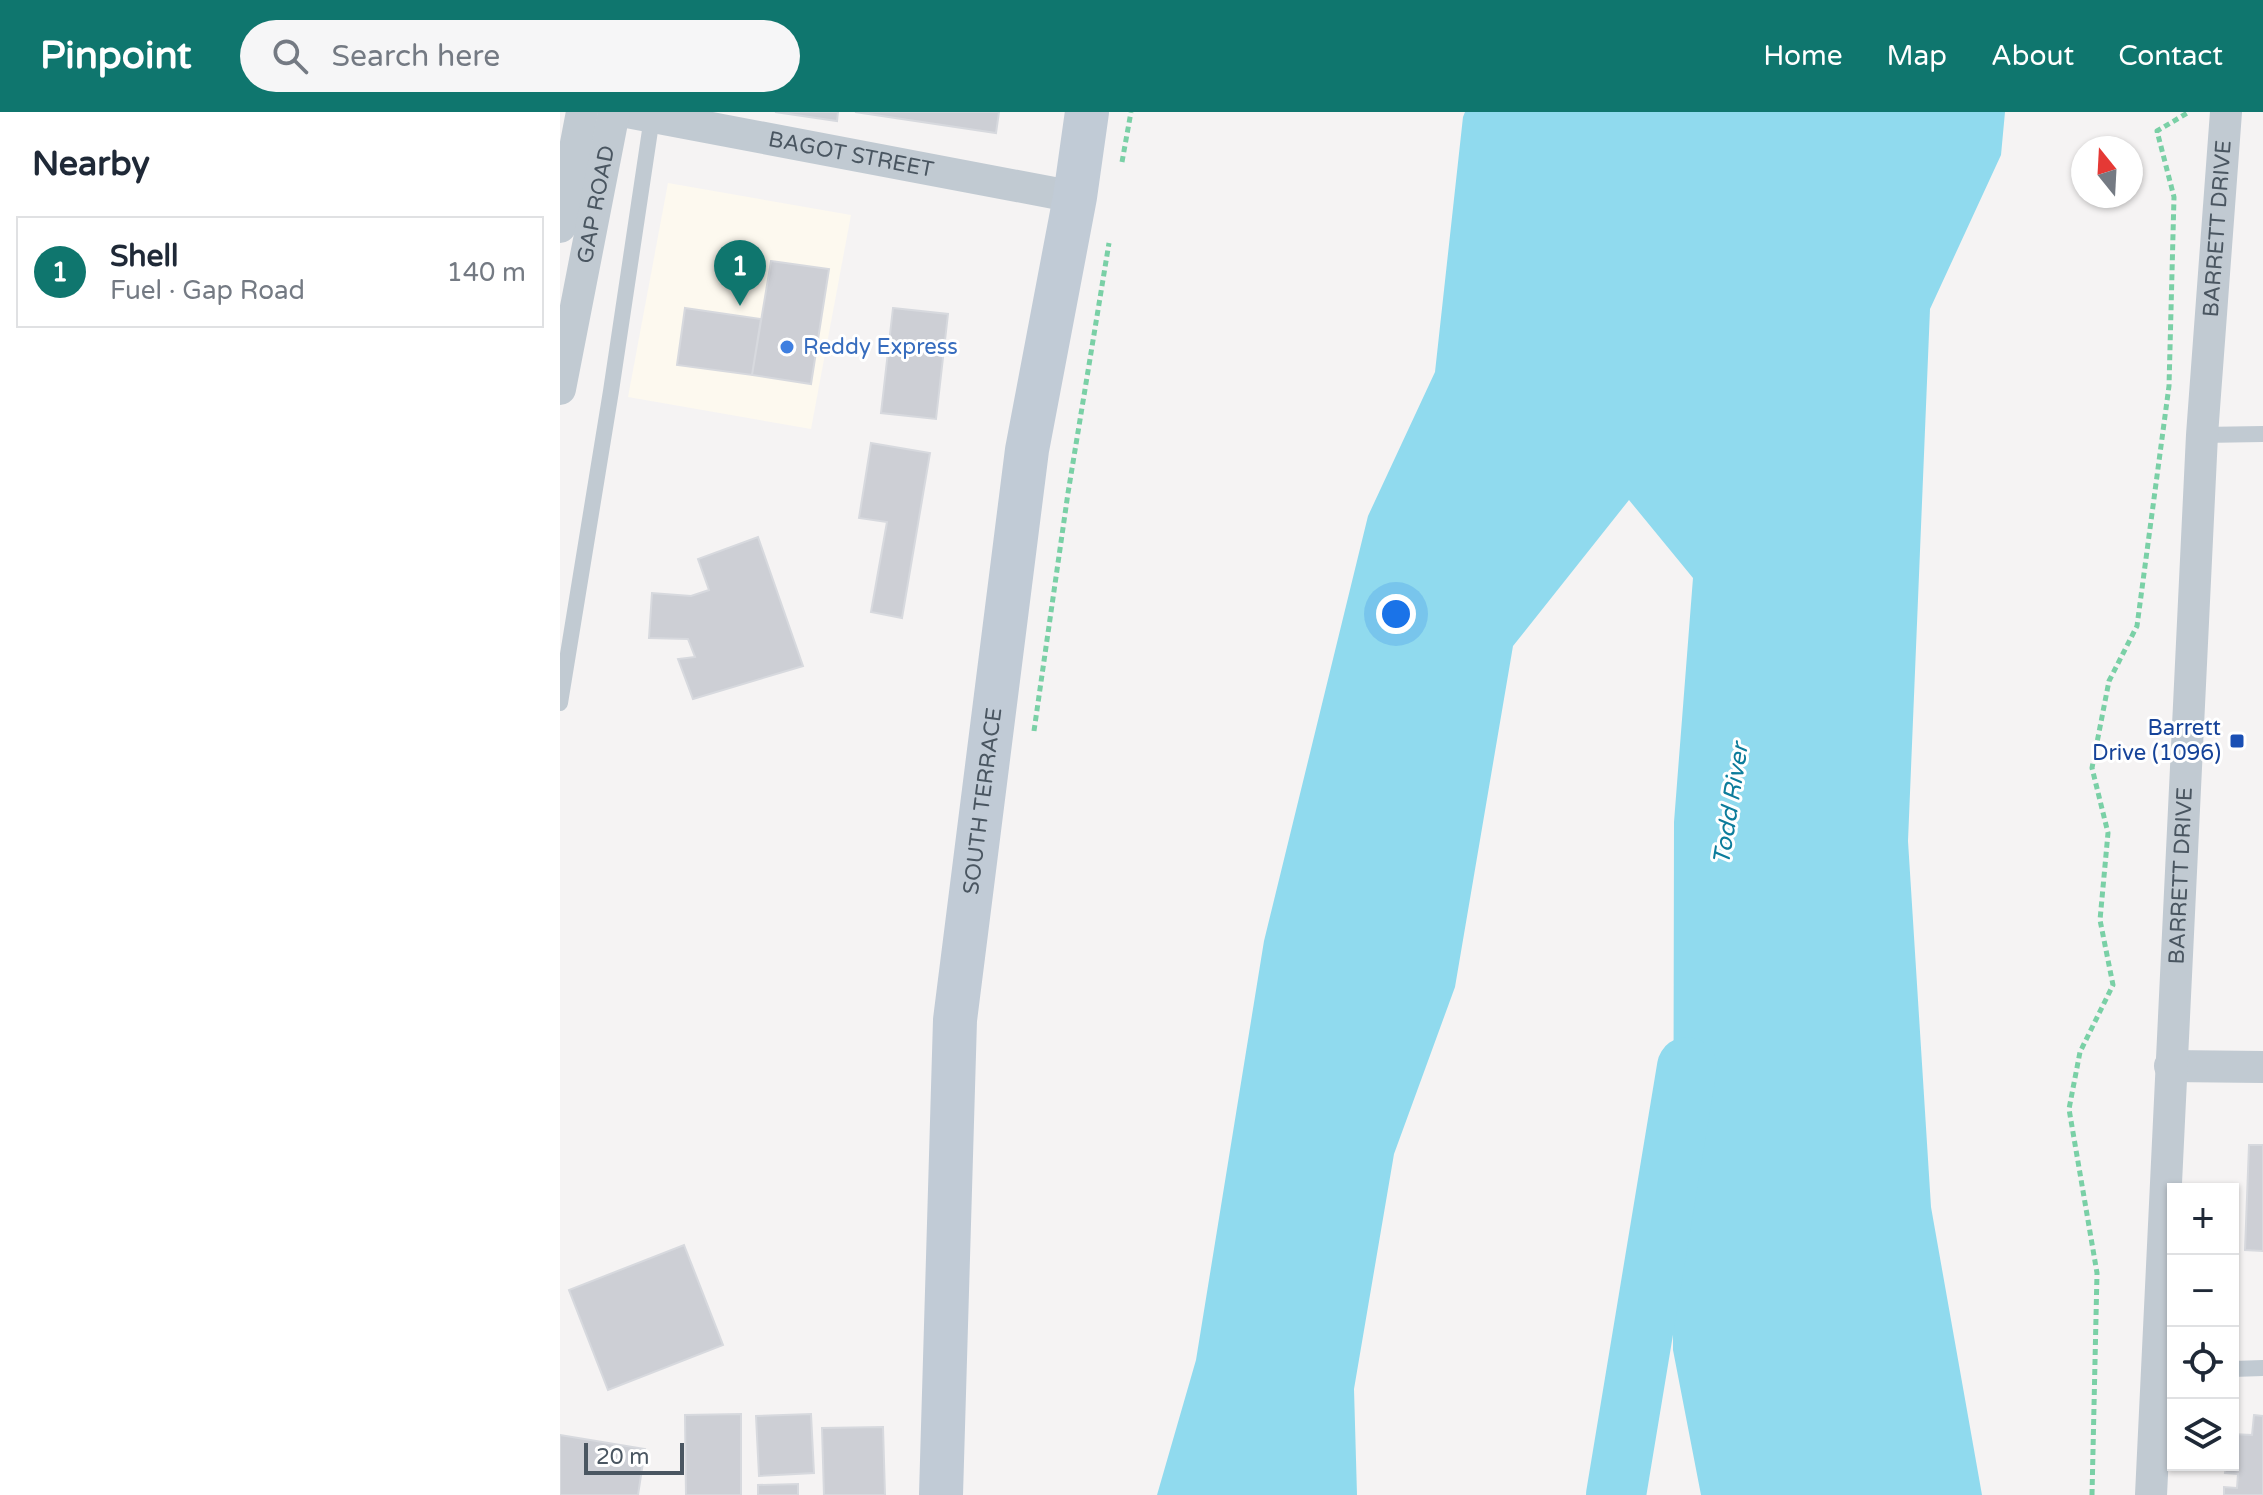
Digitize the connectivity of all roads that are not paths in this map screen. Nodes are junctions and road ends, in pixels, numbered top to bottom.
1 (582, 112) edge
2 (614, 112) edge
3 (1087, 112) edge
4 (2226, 112) edge
5 (640, 114) edge
6 (1075, 197) junction
7 (560, 227) edge
8 (560, 389) edge
9 (2263, 434) edge
10 (2202, 435) junction
11 (560, 703) edge
12 (2170, 1066) junction
13 (2263, 1067) edge
14 (2263, 1368) edge
15 (2239, 1369) edge
16 (2165, 1371) edge
17 (941, 1495) edge
18 (2151, 1495) edge

1 - 7 street, GAP ROAD
2 - 8 street, GAP ROAD
3 - 6 street, SOUTH TERRACE
4 - 10 street, BARRETT DRIVE
5 - 6 street, BAGOT STREET
5 - 11 lane
6 - 17 street, SOUTH TERRACE
9 - 10 lane
10 - 12 street, BARRETT DRIVE
12 - 13 street
12 - 16 street, BARRETT DRIVE
14 - 15 lane
16 - 18 street, BARRETT DRIVE

